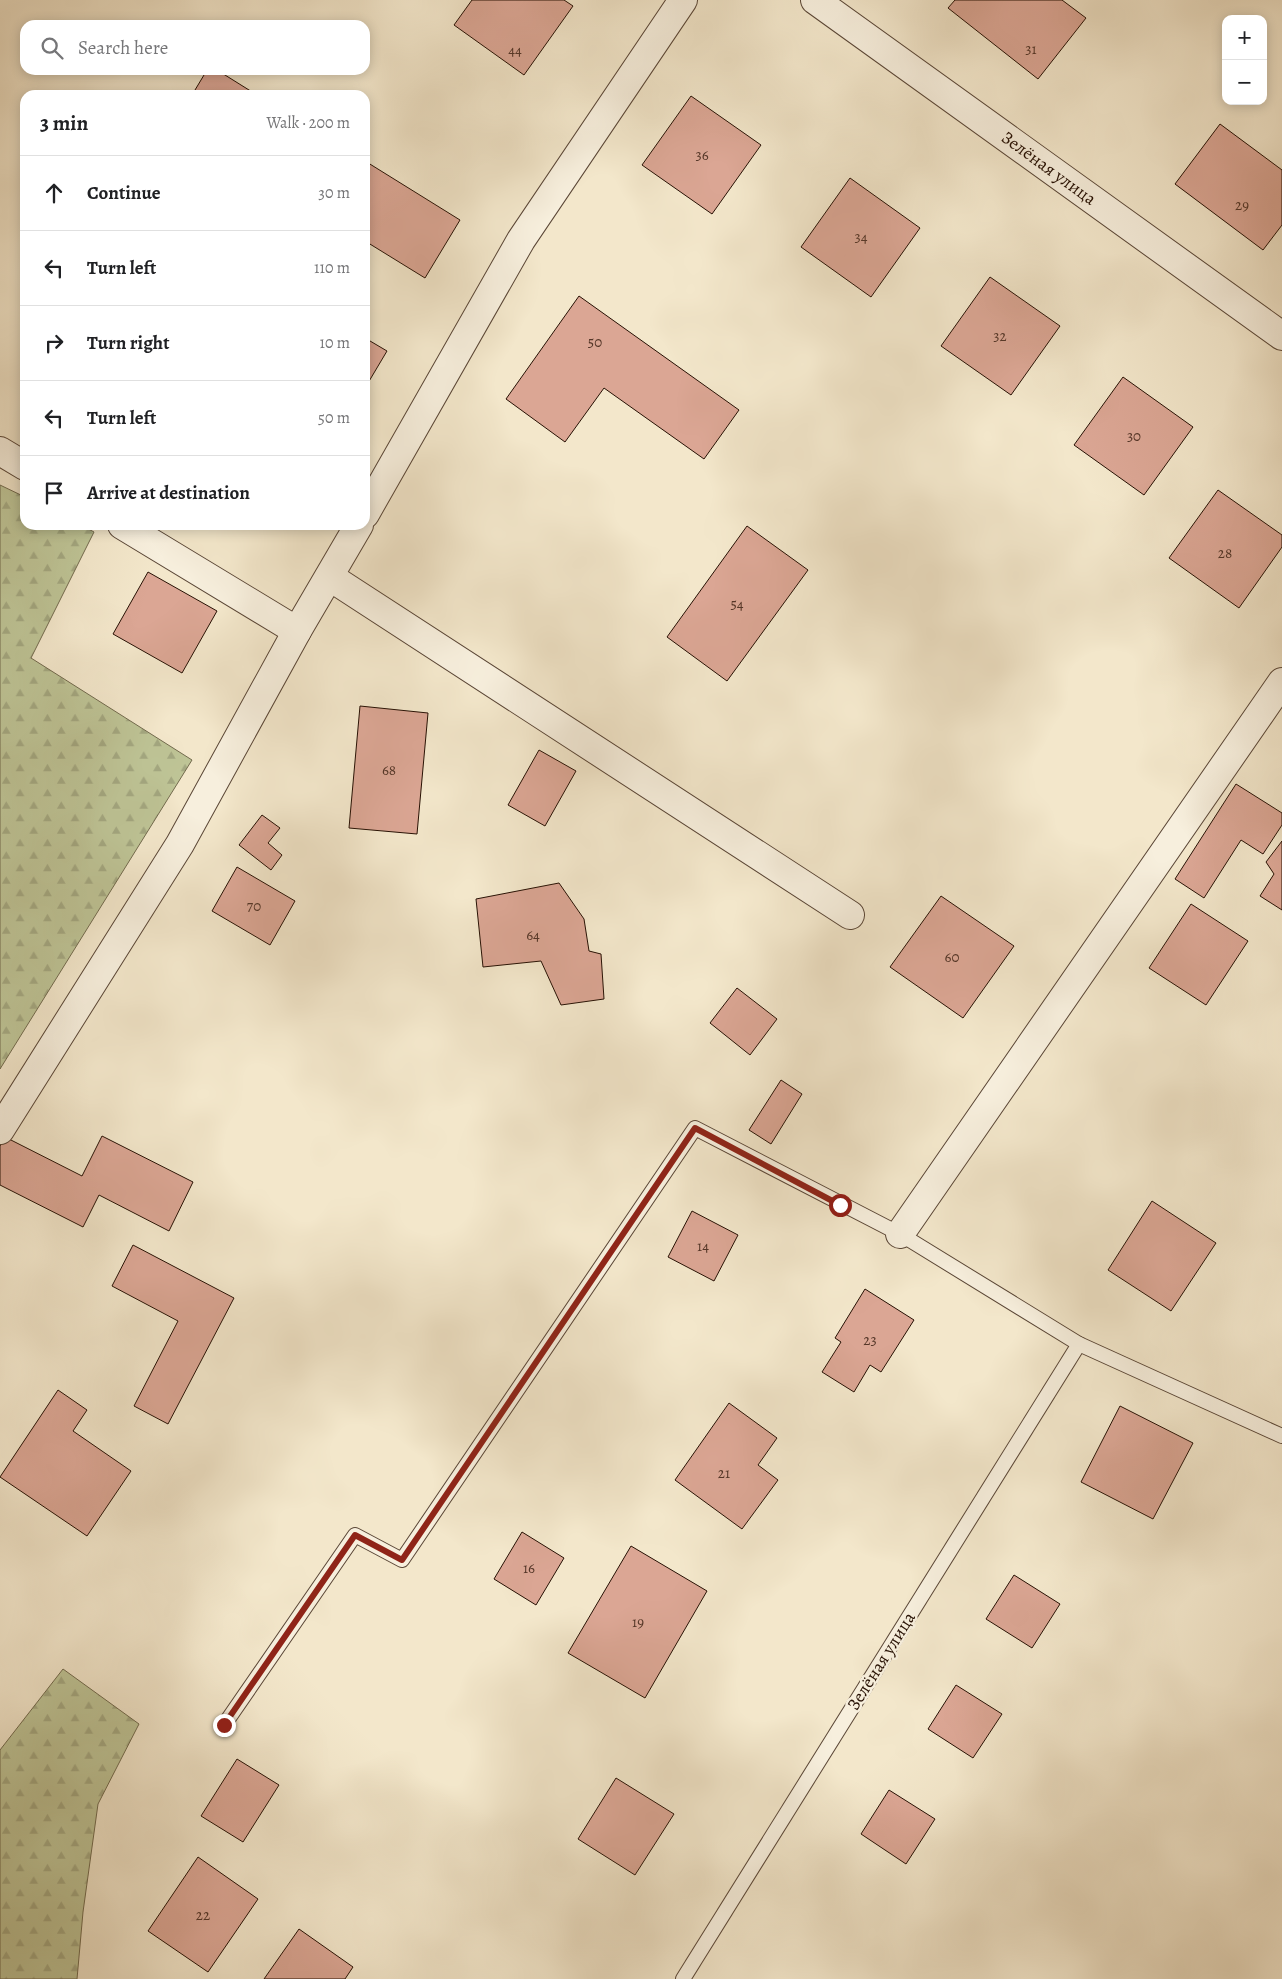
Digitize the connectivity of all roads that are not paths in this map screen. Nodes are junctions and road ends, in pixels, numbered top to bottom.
1 (683, 0) edge
2 (815, 0) edge
3 (1282, 336) edge
4 (0, 451) edge
5 (20, 463) edge
6 (370, 505) edge
7 (130, 530) edge
8 (356, 530) edge
9 (330, 577) junction
10 (296, 630) junction
11 (1282, 682) edge
12 (850, 915) dead end
13 (0, 1130) edge
14 (900, 1234) junction
15 (1079, 1344) junction
16 (1282, 1436) edge
17 (224, 1725) dead end
18 (683, 1979) edge

1 - 6 street
2 - 3 street, Зелёная улица
4 - 5 street
7 - 10 street
8 - 9 street
9 - 10 street
9 - 12 street
10 - 13 street
11 - 14 street
14 - 15 lane
14 - 17 lane
15 - 16 lane
15 - 18 lane, Зелёная улица

